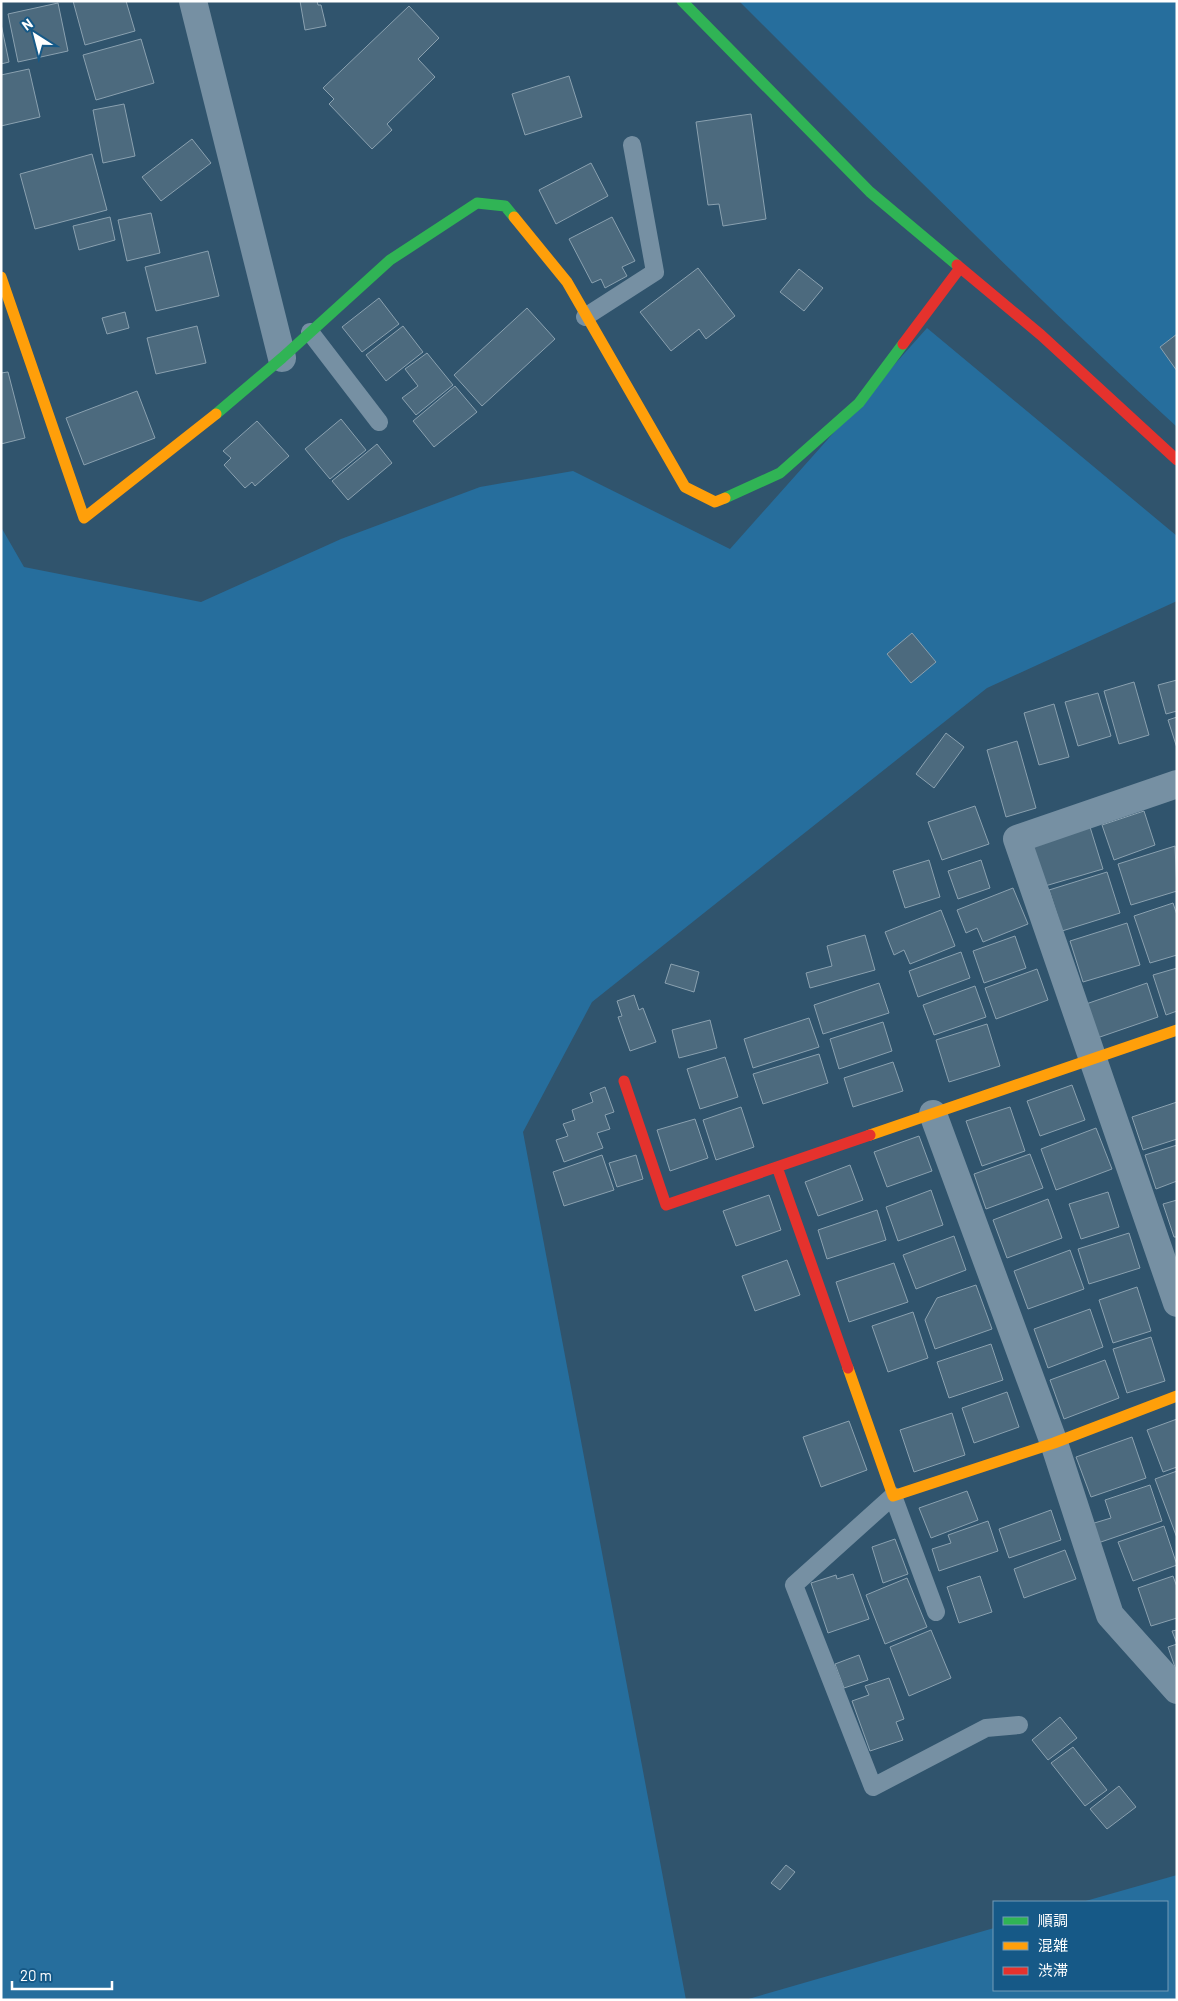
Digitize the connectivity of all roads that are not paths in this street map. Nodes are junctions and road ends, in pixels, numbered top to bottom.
1 (192, 1) edge
2 (682, 1) edge
3 (632, 145) dead end
4 (960, 268) junction
5 (1, 277) edge
6 (586, 316) junction
7 (310, 332) junction
8 (282, 358) junction
9 (379, 422) dead end
10 (1177, 460) edge
11 (1175, 792) edge
12 (1177, 1030) edge
13 (1092, 1059) junction
14 (624, 1081) dead end
15 (933, 1114) junction
16 (777, 1167) junction
17 (1177, 1302) edge
18 (1177, 1396) edge
19 (1054, 1443) junction
20 (893, 1496) junction
21 (936, 1612) dead end
22 (1177, 1690) edge
23 (1019, 1725) dead end

1 - 8 street
2 - 4 street
3 - 6 lane
4 - 6 street
4 - 10 street
5 - 8 street
6 - 7 street
7 - 8 street
7 - 9 lane
11 - 13 street
12 - 13 street
13 - 15 street
13 - 17 street
14 - 16 street
15 - 16 street
15 - 19 street
16 - 20 street
18 - 19 street
19 - 20 street
19 - 22 street
20 - 21 lane
20 - 23 lane

